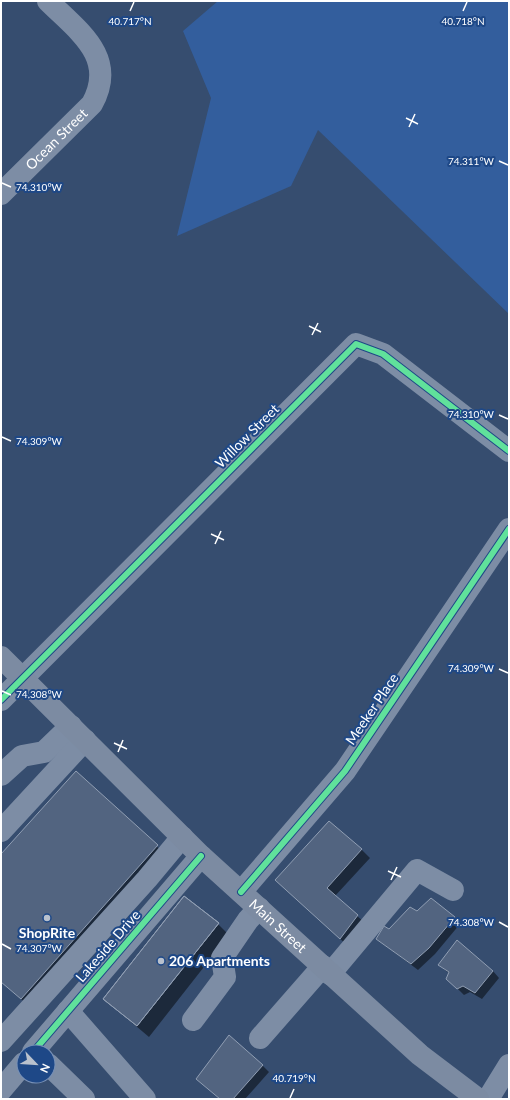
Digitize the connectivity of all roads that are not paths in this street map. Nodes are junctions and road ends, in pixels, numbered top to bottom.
1 (48, 1) edge
2 (1, 194) edge
3 (509, 451) edge
4 (509, 529) edge
5 (1, 657) edge
6 (23, 679) junction
7 (1, 700) edge
8 (78, 733) junction
9 (1, 775) edge
10 (1, 831) edge
11 (182, 837) junction
12 (201, 856) junction
13 (453, 890) dead end
14 (241, 892) junction
15 (259, 908) junction
16 (327, 970) junction
17 (68, 1011) junction
18 (193, 1020) dead end
19 (260, 1038) dead end
20 (1, 1041) edge
21 (44, 1044) edge
22 (509, 1065) edge
23 (56, 1074) edge
24 (16, 1075) edge
25 (1, 1090) edge
26 (84, 1099) edge
27 (145, 1099) edge
28 (478, 1099) edge
29 (488, 1099) edge

1 - 2 street, Ocean Street
3 - 6 street, Willow Street
4 - 14 street, Meeker Place
5 - 6 main road, Main Street
6 - 7 street
6 - 8 main road, Main Street
8 - 9 street
8 - 10 street
8 - 11 main road, Main Street
11 - 12 main road, Main Street
11 - 20 street
12 - 14 main road, Main Street
12 - 17 street, Lakeside Drive
13 - 16 street
14 - 15 main road, Main Street
15 - 16 main road, Main Street
15 - 18 street
16 - 19 street
16 - 28 main road, Main Street
17 - 21 street, Lakeside Drive
17 - 27 street
22 - 29 street
23 - 26 street
24 - 25 street, Lakeside Drive

